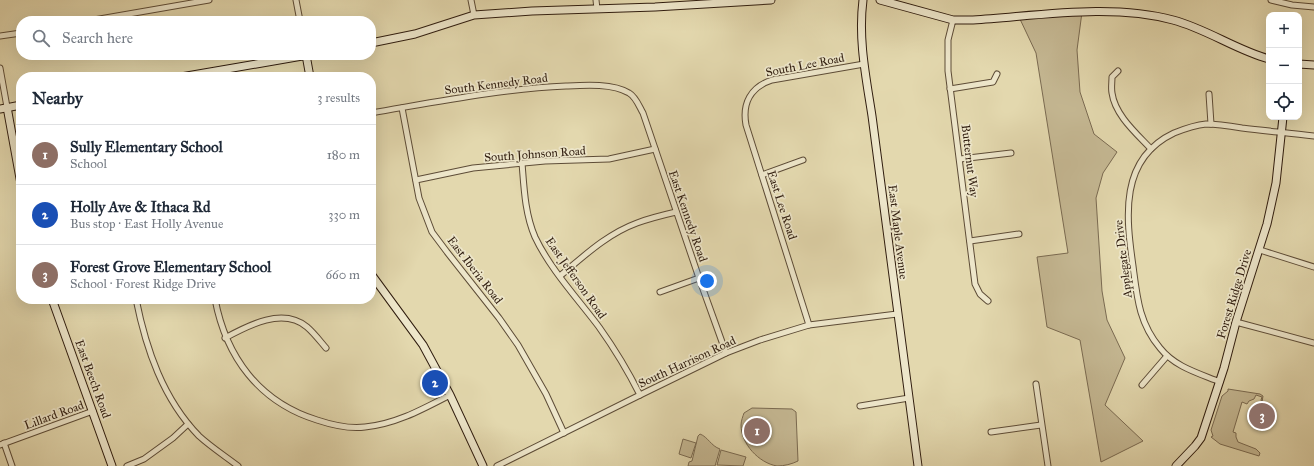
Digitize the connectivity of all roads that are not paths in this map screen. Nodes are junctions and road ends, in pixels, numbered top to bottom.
1 (209, 0) edge
2 (296, 0) edge
3 (471, 0) edge
4 (596, 0) edge
5 (771, 0) edge
6 (863, 0) edge
7 (880, 0) edge
8 (1271, 0) edge
9 (1297, 3) edge
10 (1314, 7) edge
11 (597, 9) junction
12 (474, 15) junction
13 (117, 16) edge
14 (299, 16) edge
15 (953, 20) junction
16 (16, 34) edge
17 (0, 36) edge
18 (376, 42) edge
19 (1266, 57) edge
20 (278, 60) edge
21 (308, 60) edge
22 (864, 64) junction
23 (1302, 64) edge
24 (1314, 65) edge
25 (0, 68) edge
26 (1118, 71) dead end
27 (210, 72) edge
28 (309, 72) edge
29 (997, 74) dead end
30 (950, 89) junction
31 (624, 91) joint
32 (752, 92) joint
33 (1209, 94) dead end
34 (16, 105) edge
35 (3, 108) edge
36 (402, 108) junction
37 (376, 111) edge
38 (1283, 120) edge
39 (1211, 124) junction
40 (1282, 132) junction
41 (1314, 136) edge
42 (655, 149) junction
43 (1151, 149) junction
44 (1011, 153) dead end
45 (16, 158) edge
46 (960, 159) junction
47 (803, 160) dead end
48 (522, 163) junction
49 (762, 175) junction
50 (416, 180) junction
51 (676, 212) junction
52 (1018, 234) dead end
53 (970, 242) junction
54 (1260, 250) junction
55 (1314, 267) edge
56 (560, 276) junction
57 (699, 278) junction
58 (376, 281) edge
59 (660, 292) dead end
60 (988, 301) dead end
61 (54, 304) edge
62 (137, 304) edge
63 (216, 304) edge
64 (897, 314) junction
65 (1236, 322) junction
66 (809, 325) junction
67 (225, 338) junction
68 (1314, 344) edge
69 (326, 348) dead end
70 (726, 353) junction
71 (1167, 356) junction
72 (1220, 382) junction
73 (1036, 384) dead end
74 (1142, 385) dead end
75 (450, 395) junction
76 (640, 395) junction
77 (909, 398) junction
78 (860, 406) dead end
79 (93, 411) junction
80 (188, 424) junction
81 (1041, 425) junction
82 (991, 432) dead end
83 (564, 433) junction
84 (2, 444) edge
85 (12, 466) edge
86 (112, 466) edge
87 (127, 466) edge
88 (238, 466) edge
89 (483, 466) edge
90 (497, 466) edge
91 (918, 466) edge
92 (1048, 466) edge
93 (1176, 466) edge

1 - 13 street
2 - 14 street
3 - 12 street
4 - 11 street
5 - 11 street
6 - 22 street, East Maple Avenue
7 - 15 street
8 - 9 street
9 - 10 street
11 - 12 street
12 - 18 street
15 - 19 street
15 - 30 street, Butternut Way
16 - 17 street
20 - 27 street
21 - 28 street
22 - 32 street, South Lee Road
22 - 64 street, East Maple Avenue
23 - 24 street
25 - 35 street
26 - 43 street
29 - 30 street
30 - 46 street, Butternut Way
31 - 36 street, South Kennedy Road
31 - 42 street, East Kennedy Road
32 - 49 street, East Lee Road
33 - 39 street
34 - 35 street
35 - 45 street
36 - 37 street, South Kennedy Road
36 - 50 street, East Iberia Road
38 - 40 street, Forest Ridge Drive
39 - 40 street, Applegate Drive
39 - 43 street, Applegate Drive
40 - 41 street, Applegate Drive
40 - 54 street, Forest Ridge Drive
42 - 48 street, South Johnson Road
42 - 51 street, East Kennedy Road
43 - 71 street, Applegate Drive
44 - 46 street
46 - 53 street, Butternut Way
47 - 49 street
48 - 50 street, South Johnson Road
48 - 56 street, East Jefferson Road
49 - 66 street, East Lee Road
50 - 83 street, East Iberia Road
51 - 56 street
51 - 57 street, East Kennedy Road
52 - 53 street
53 - 60 street, Butternut Way
54 - 55 street
54 - 65 street, Forest Ridge Drive
56 - 76 street, East Jefferson Road
57 - 59 street
57 - 70 street, East Kennedy Road
58 - 75 street
61 - 79 street, East Beech Road
62 - 80 street
63 - 67 street
64 - 66 street, South Harrison Road
64 - 77 street, East Maple Avenue
65 - 68 street
65 - 72 street, Forest Ridge Drive
66 - 70 street, South Harrison Road
67 - 69 street
67 - 75 street
70 - 76 street, South Harrison Road
71 - 72 street, Applegate Drive
71 - 74 street
72 - 93 street, Forest Ridge Drive
73 - 81 street
75 - 89 street
76 - 83 street, South Harrison Road
77 - 78 street
77 - 91 street, East Maple Avenue
79 - 84 street, Lillard Road
79 - 86 street, East Beech Road
80 - 87 street
80 - 88 street
81 - 82 street
81 - 92 street
83 - 90 street, South Harrison Road
84 - 85 street

